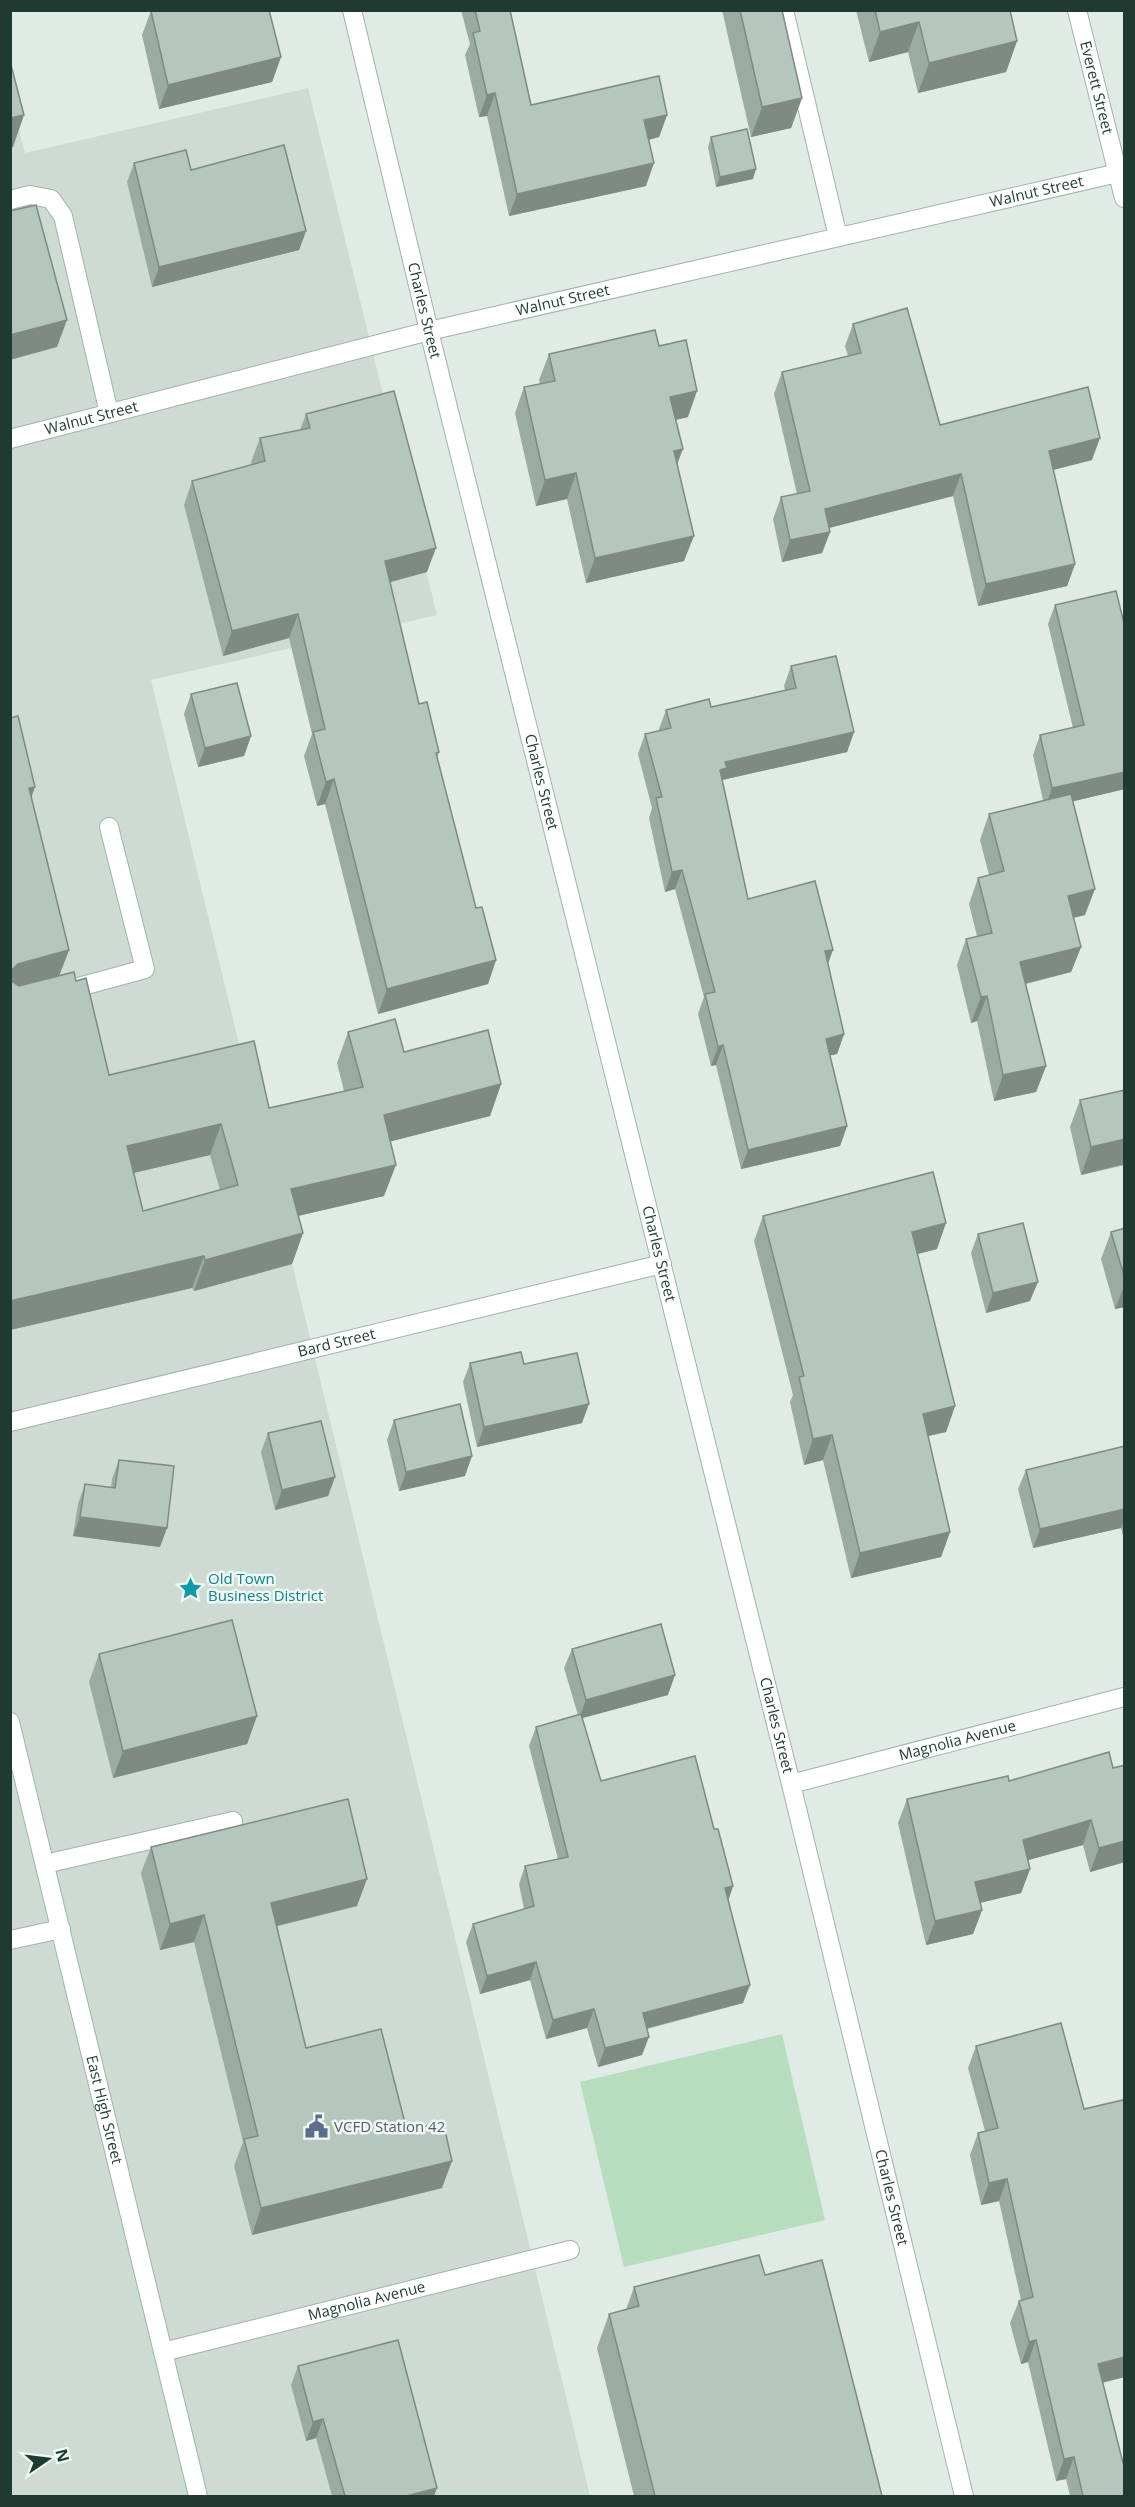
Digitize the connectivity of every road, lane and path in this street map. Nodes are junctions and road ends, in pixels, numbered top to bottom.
1 (352, 10) edge
2 (784, 10) edge
3 (1077, 10) edge
4 (1118, 173) junction
5 (1125, 198) edge
6 (10, 200) edge
7 (838, 237) junction
8 (429, 331) junction
9 (109, 413) junction
10 (10, 439) edge
11 (109, 827) dead end
12 (44, 997) edge
13 (662, 1264) junction
14 (10, 1422) edge
15 (1125, 1696) edge
16 (10, 1722) edge
17 (791, 1784) junction
18 (233, 1821) dead end
19 (45, 1864) junction
20 (61, 1929) junction
21 (10, 1940) edge
22 (570, 2250) dead end
23 (163, 2352) junction
24 (198, 2496) edge
25 (964, 2496) edge

1 - 8 street, Charles Street
2 - 7 street
3 - 4 street, Everett Street
4 - 5 street, Everett Street
4 - 7 street, Walnut Street
6 - 9 street
7 - 8 street, Walnut Street
8 - 9 street, Walnut Street
8 - 13 street, Charles Street
9 - 10 street, Walnut Street
11 - 12 street
13 - 14 street, Bard Street
13 - 17 street, Charles Street
15 - 17 street, Magnolia Avenue
16 - 19 street, East High Street
17 - 25 street, Charles Street
18 - 19 street
19 - 20 street, East High Street
20 - 21 street
20 - 23 street, East High Street
22 - 23 street, Magnolia Avenue
23 - 24 street, East High Street

